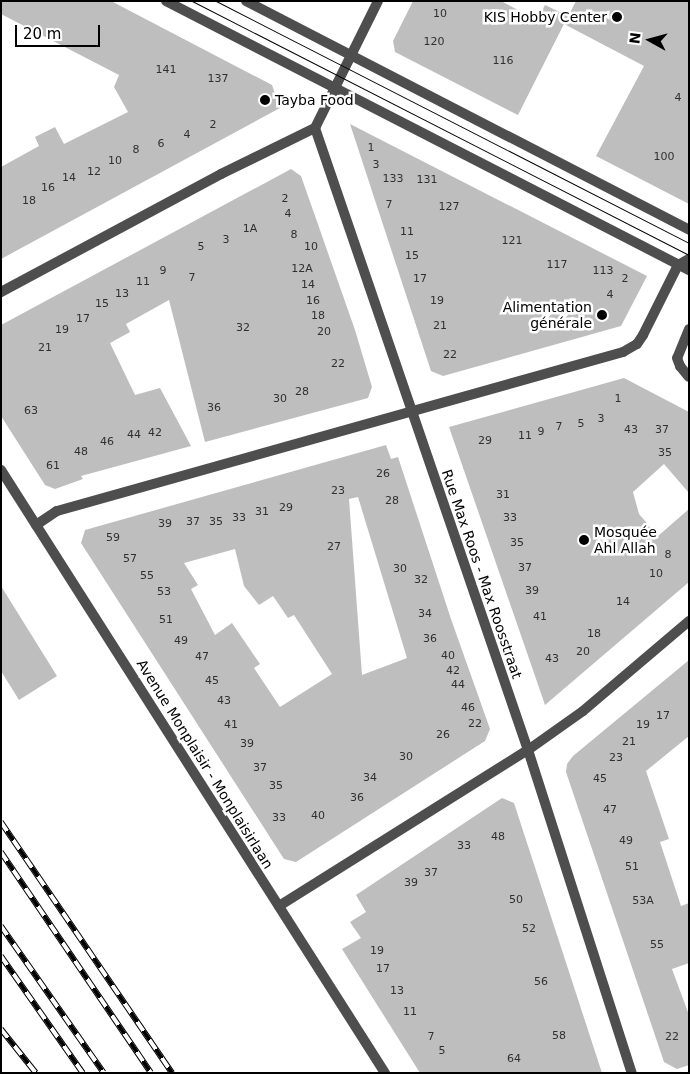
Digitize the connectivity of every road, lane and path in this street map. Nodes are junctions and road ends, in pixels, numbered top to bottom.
1 (166, 1) edge
2 (246, 1) edge
3 (378, 1) edge
4 (350, 56) junction
5 (335, 88) junction
6 (315, 128) junction
7 (689, 230) edge
8 (689, 259) edge
9 (678, 265) junction
10 (689, 270) edge
11 (1, 292) edge
12 (689, 329) edge
13 (689, 377) edge
14 (411, 411) junction
15 (1, 470) edge
16 (36, 525) junction
17 (689, 621) edge
18 (528, 750) junction
19 (279, 906) junction
20 (385, 1073) edge
21 (632, 1073) edge

1 - 5 street
2 - 4 street
3 - 4 street
4 - 5 street
4 - 7 street
5 - 6 street
5 - 9 street
6 - 11 street
6 - 14 street, Rue Max Roos - Max Roosstraat
8 - 9 street
9 - 10 street
9 - 14 street
12 - 13 street
14 - 16 street
14 - 18 street, Rue Max Roos - Max Roosstraat
15 - 16 street, Avenue Monplaisir - Monplaisirlaan
16 - 19 street, Avenue Monplaisir - Monplaisirlaan
17 - 18 street
18 - 19 street
18 - 21 street, Rue Max Roos - Max Roosstraat
19 - 20 street, Avenue Monplaisir - Monplaisirlaan

